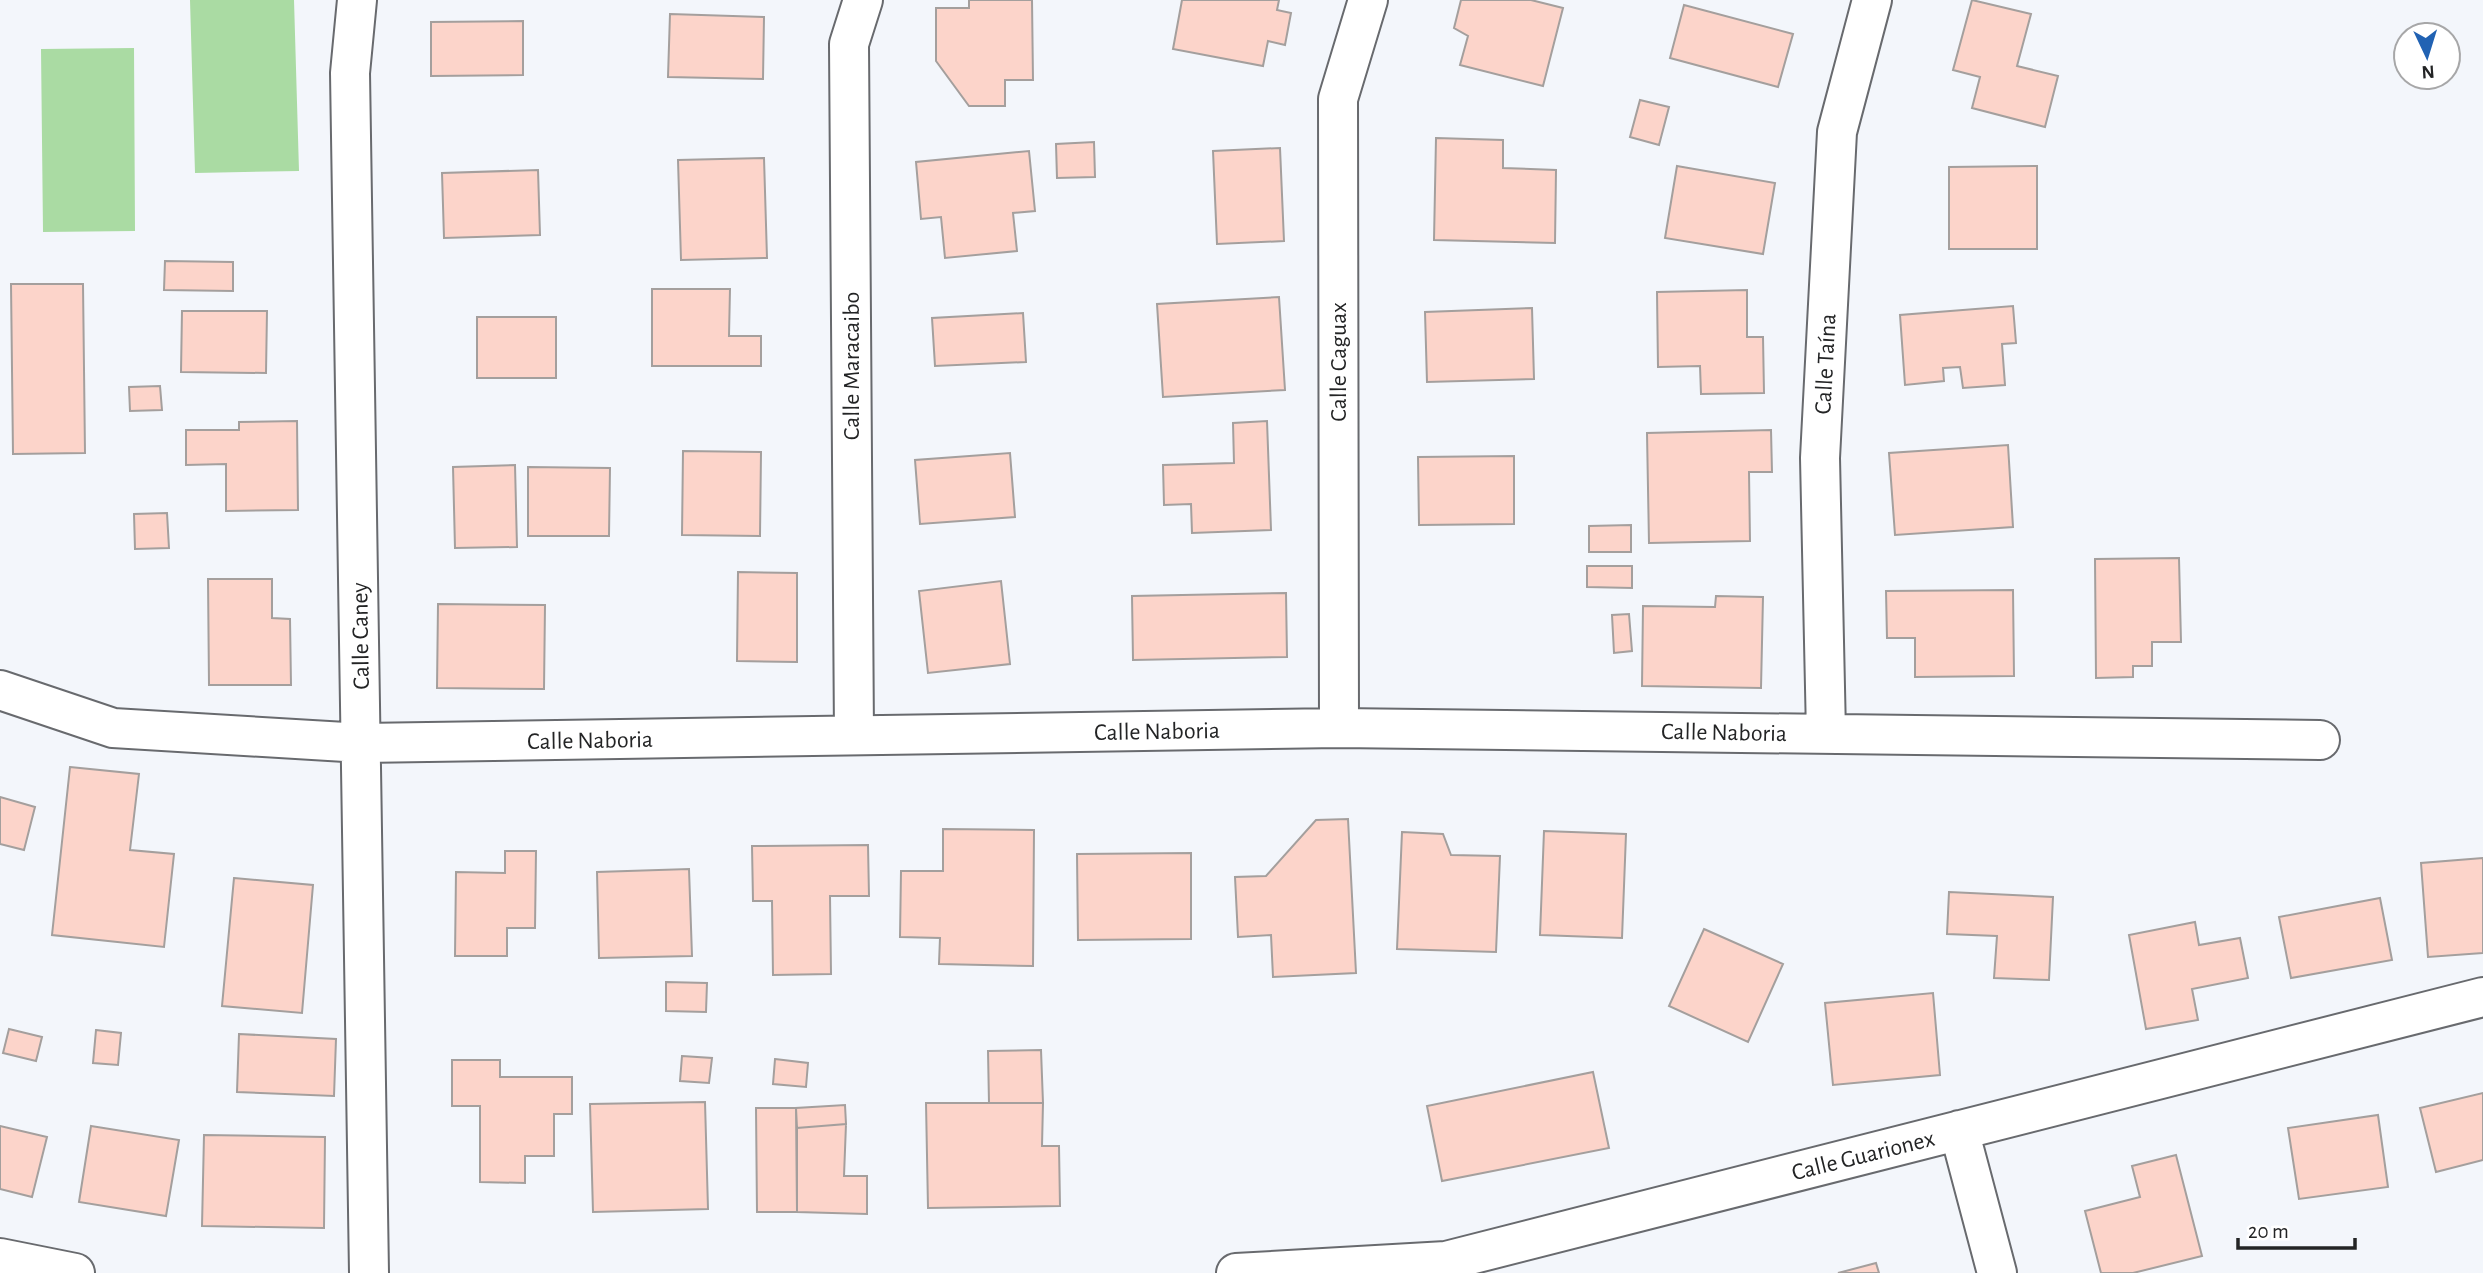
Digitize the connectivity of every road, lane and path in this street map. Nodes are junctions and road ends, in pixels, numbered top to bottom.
1 (357, 0) edge
2 (863, 0) edge
3 (1368, 0) edge
4 (1872, 0) edge
5 (0, 690) edge
6 (1339, 728) junction
7 (1826, 733) junction
8 (854, 735) junction
9 (2320, 740) dead end
10 (362, 744) junction
11 (2483, 997) edge
12 (1959, 1130) junction
13 (0, 1258) edge
14 (75, 1273) edge
15 (369, 1273) edge
16 (1236, 1273) edge
17 (1997, 1273) edge

1 - 10 street, Calle Caney
2 - 8 street, Calle Maracaibo
3 - 6 street, Calle Caguax
4 - 7 street, Calle Taína
5 - 10 street, Calle Naboria
6 - 7 street, Calle Naboria
6 - 8 street, Calle Naboria
7 - 9 street, Calle Naboria
8 - 10 street, Calle Naboria
10 - 15 street, Calle Caney
11 - 12 street, Calle Guarionex
12 - 16 street, Calle Guarionex
12 - 17 street
13 - 14 street

